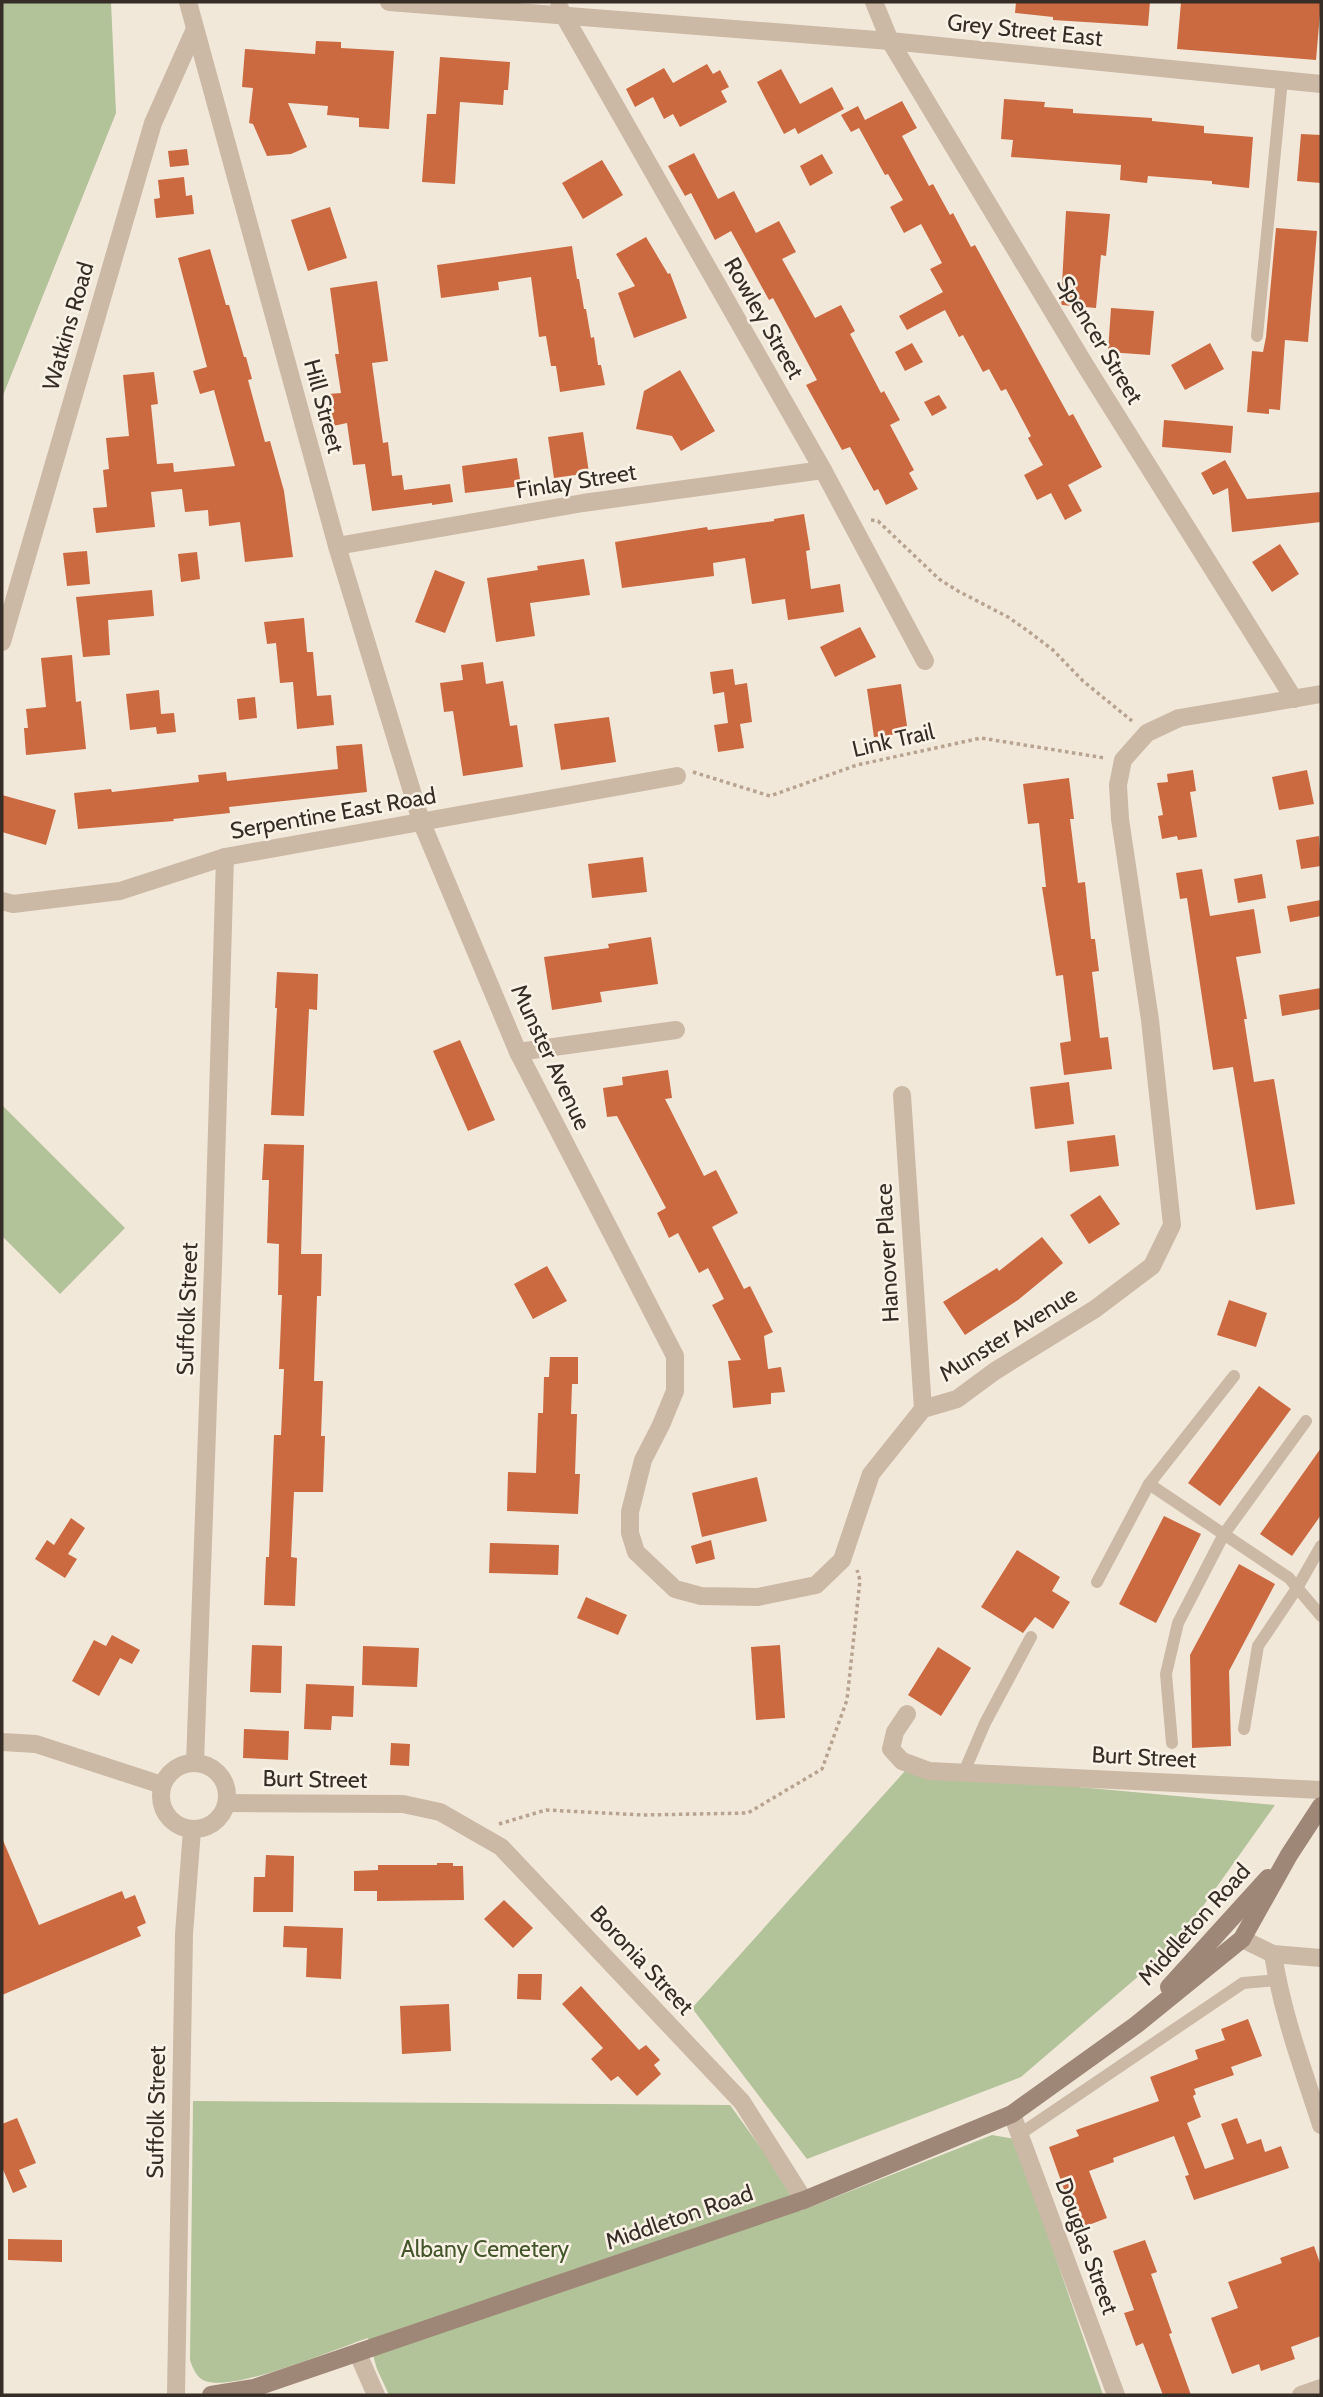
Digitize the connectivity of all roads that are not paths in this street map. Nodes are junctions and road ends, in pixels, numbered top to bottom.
1 (188, 2) edge
2 (389, 2) edge
3 (874, 2) edge
4 (560, 8) edge
5 (195, 29) junction
6 (890, 41) junction
7 (1282, 80) junction
8 (1321, 84) edge
9 (1257, 336) dead end
10 (823, 470) junction
11 (337, 546) junction
12 (2, 642) edge
13 (925, 660) dead end
14 (1321, 694) edge
15 (1294, 699) junction
16 (677, 776) road end
17 (421, 821) junction
18 (225, 857) junction
19 (2, 901) edge
20 (676, 1030) dead end
21 (518, 1052) junction
22 (902, 1095) dead end
23 (1234, 1376) dead end
24 (923, 1409) junction
25 (1306, 1420) dead end
26 (1149, 1484) junction
27 (1224, 1534) junction
28 (1321, 1546) edge
29 (1097, 1582) dead end
30 (1297, 1588) junction
31 (1321, 1616) edge
32 (1031, 1637) dead end
33 (908, 1714) dead end
34 (1244, 1729) dead end
35 (2, 1742) edge
36 (1172, 1743) dead end
37 (195, 1763) junction
38 (964, 1772) junction
39 (162, 1785) junction
40 (1321, 1790) edge
41 (227, 1803) junction
42 (402, 1804) joint
43 (1321, 1806) edge
44 (192, 1830) junction
45 (1289, 1855) junction
46 (1242, 1939) junction
47 (1273, 1954) junction
48 (1321, 1958) edge
49 (1277, 1980) junction
50 (1136, 2025) junction
51 (1012, 2114) junction
52 (1321, 2125) edge
53 (1020, 2134) junction
54 (804, 2200) junction
55 (358, 2354) junction
56 (1321, 2388) edge
57 (176, 2395) edge
58 (211, 2395) edge
59 (376, 2395) edge
60 (1116, 2395) edge
61 (1301, 2395) edge

1 - 5 street, Hill Street
2 - 4 street, Grey Street East
3 - 6 street, Spencer Street
4 - 6 street, Grey Street East
4 - 10 street, Rowley Street
5 - 11 street, Hill Street
5 - 12 street, Watkins Road
6 - 7 street, Grey Street East
6 - 15 street, Spencer Street
7 - 8 street, Grey Street East
7 - 9 lane
10 - 11 street, Finlay Street
10 - 13 street, Rowley Street
11 - 17 street, Hill Street
14 - 15 street
15 - 24 street, Munster Avenue
16 - 17 street, Serpentine East Road
17 - 18 street, Serpentine East Road
17 - 21 street, Munster Avenue
18 - 19 street, Serpentine East Road
18 - 37 street, Suffolk Street
20 - 21 street
21 - 24 street, Munster Avenue
22 - 24 street, Hanover Place
23 - 26 lane
25 - 27 lane
26 - 27 lane
26 - 29 lane
27 - 30 lane
27 - 36 lane
28 - 30 lane
30 - 31 lane
30 - 34 lane
32 - 38 lane
33 - 38 street, Burt Street
35 - 39 street
37 - 39 street
37 - 41 street
38 - 40 street, Burt Street
39 - 44 street
41 - 42 street, Burt Street
41 - 44 street
42 - 54 street, Boronia Street
43 - 45 main road, Middleton Road
44 - 57 street, Suffolk Street
45 - 46 main road, Middleton Road
45 - 50 main road, Middleton Road
46 - 47 street
46 - 50 main road, Middleton Road
47 - 48 street
47 - 49 street
49 - 52 street
49 - 53 lane
50 - 51 main road, Middleton Road
51 - 53 street, Douglas Street
51 - 54 main road, Middleton Road
53 - 60 street, Douglas Street
54 - 55 main road, Middleton Road
55 - 58 main road, Middleton Road
55 - 59 street
56 - 61 street

